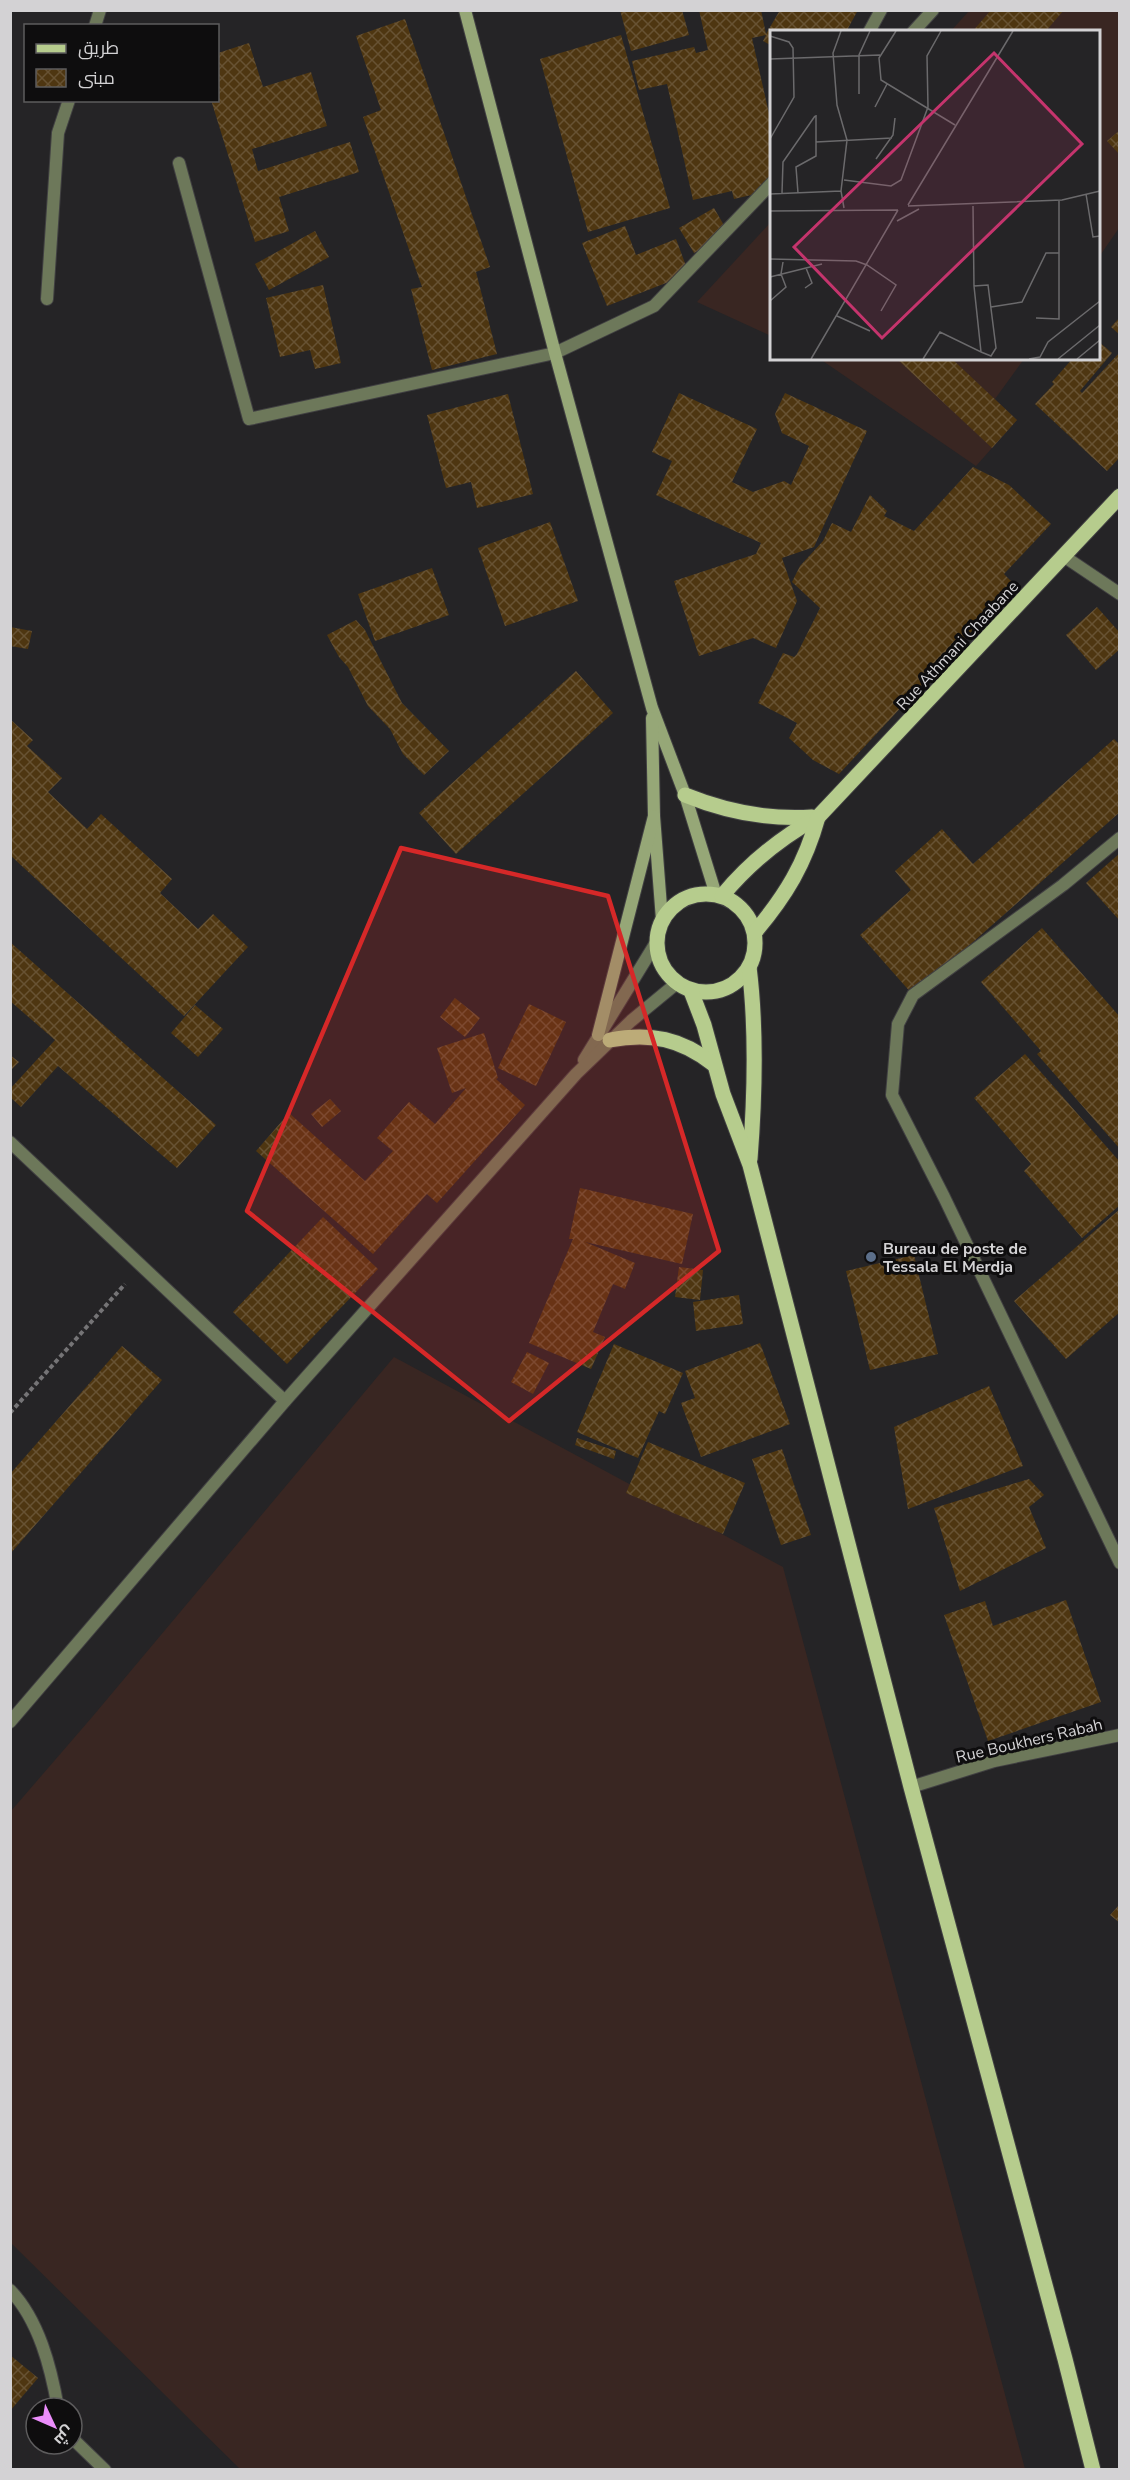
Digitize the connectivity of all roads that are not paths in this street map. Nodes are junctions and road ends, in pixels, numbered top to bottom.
1 (465, 10) edge
2 (880, 10) edge
3 (933, 10) edge
4 (869, 30) edge
5 (916, 30) edge
6 (68, 102) edge
7 (179, 163) dead end
8 (770, 184) edge
9 (47, 299) dead end
10 (555, 353) junction
11 (1119, 496) edge
12 (1065, 557) junction
13 (1119, 594) edge
14 (652, 708) junction
15 (685, 795) junction
16 (654, 816) junction
17 (819, 817) junction
18 (1119, 838) edge
19 (719, 895) junction
20 (662, 920) junction
21 (754, 932) junction
22 (657, 941) junction
23 (749, 968) junction
24 (677, 983) junction
25 (692, 991) junction
26 (604, 1038) junction
27 (713, 1064) junction
28 (10, 1142) edge
29 (750, 1165) junction
30 (285, 1401) junction
31 (1119, 1563) edge
32 (10, 1722) edge
33 (1119, 1736) edge
34 (911, 1787) junction
35 (10, 2290) edge
36 (56, 2396) edge
37 (84, 2449) edge
38 (105, 2469) edge
39 (1093, 2469) edge

1 - 10 main road
2 - 4 street
3 - 5 street
6 - 9 street
7 - 10 street
8 - 10 street
10 - 14 main road
11 - 12 main road, Rue Athmani Chaabane
12 - 13 street
12 - 17 main road, Rue Athmani Chaabane
14 - 15 main road
14 - 16 main road
15 - 17 main road
15 - 19 main road
16 - 20 main road
16 - 26 main road
17 - 19 main road
17 - 21 main road
18 - 31 street
19 - 20 main road
19 - 21 main road
20 - 22 main road
21 - 23 main road
22 - 24 main road
22 - 26 street
23 - 25 main road
23 - 29 main road
24 - 25 main road
24 - 26 street
25 - 27 main road
26 - 27 main road
26 - 30 street
27 - 29 main road
28 - 30 street
29 - 34 main road
30 - 32 street
33 - 34 street, Rue Boukhers Rabah
34 - 39 main road
35 - 36 street
37 - 38 street

